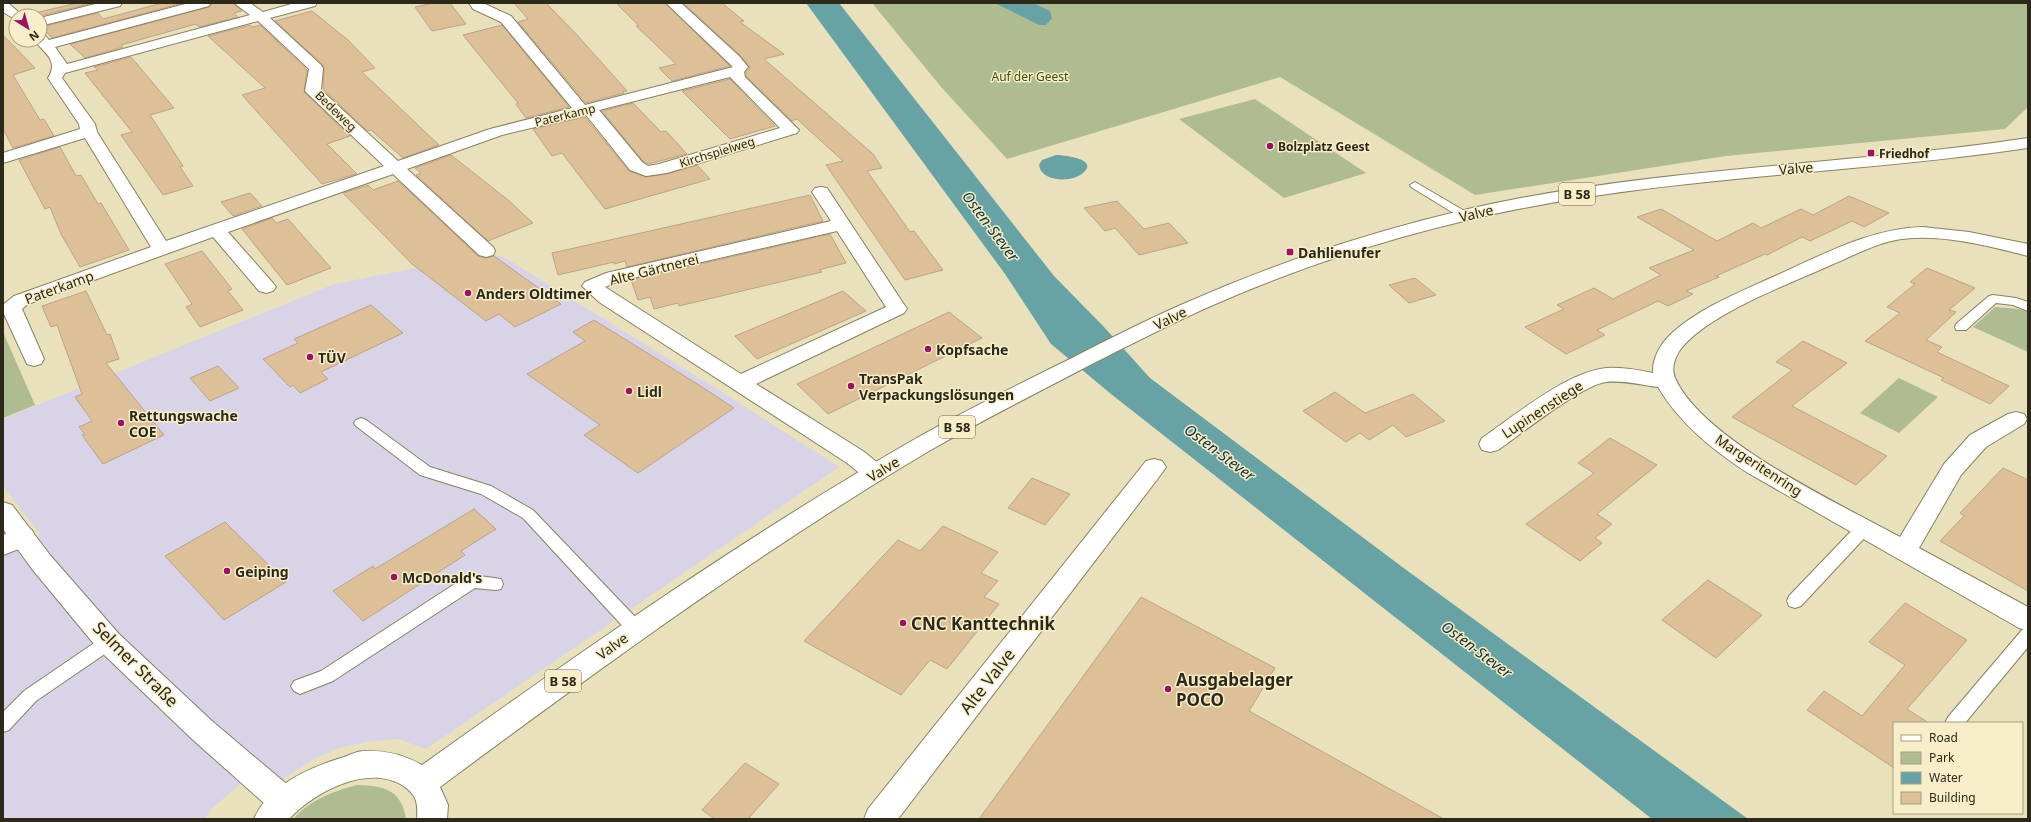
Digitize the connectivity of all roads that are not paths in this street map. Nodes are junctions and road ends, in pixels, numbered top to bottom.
1 (115, 3) edge
2 (204, 3) edge
3 (241, 3) edge
4 (310, 3) edge
5 (476, 3) edge
6 (673, 3) edge
7 (259, 15) junction
8 (48, 20) edge
9 (48, 41) edge
10 (48, 47) edge
11 (60, 70) junction
12 (737, 71) junction
13 (586, 110) junction
14 (89, 132) junction
15 (2028, 143) edge
16 (3, 158) edge
17 (396, 167) junction
18 (1415, 185) dead end
19 (822, 192) dead end
20 (1464, 215) junction
21 (842, 224) junction
22 (216, 230) junction
23 (162, 249) junction
24 (2028, 250) edge
25 (486, 251) dead end
26 (266, 287) dead end
27 (2028, 307) edge
28 (1961, 327) dead end
29 (34, 359) dead end
30 (1666, 382) junction
31 (740, 383) junction
32 (2016, 419) dead end
33 (361, 423) dead end
34 (1490, 444) dead end
35 (1154, 467) dead end
36 (876, 473) junction
37 (3, 511) edge
38 (1864, 528) junction
39 (13, 542) edge
40 (1905, 551) junction
41 (495, 584) dead end
42 (1795, 601) dead end
43 (2028, 620) edge
44 (636, 628) junction
45 (2028, 635) edge
46 (110, 642) junction
47 (300, 686) dead end
48 (1955, 722) edge
49 (3, 724) edge
50 (423, 782) junction
51 (277, 810) edge
52 (432, 819) edge
53 (879, 819) edge

1 - 8 street
2 - 9 street
3 - 7 street
4 - 7 street
5 - 13 street
6 - 12 street
7 - 11 street
7 - 17 street, Bedeweg
10 - 11 street
11 - 14 street
12 - 13 street, Paterkamp
12 - 13 street, Kirchspielweg
13 - 17 street, Paterkamp
14 - 16 street
14 - 23 street
15 - 20 street, Valve / B 58
17 - 22 street, Paterkamp
17 - 25 street
18 - 20 lane
19 - 21 street
20 - 36 street, Valve / B 58
21 - 31 street
21 - 31 street, Alte Gärtnerei
22 - 23 street, Paterkamp
22 - 26 street
23 - 29 street, Paterkamp
24 - 30 street, Margeritenring
27 - 28 lane
30 - 34 street, Lupinenstiege
30 - 38 street, Margeritenring
31 - 36 street, Alte Gärtnerei
32 - 40 street
33 - 44 lane
35 - 53 street, Alte Valve
36 - 44 street, Valve / B 58
37 - 39 street, Selmer Straße
38 - 40 street, Margeritenring
38 - 42 lane
39 - 46 street, Selmer Straße
40 - 43 street, Margeritenring
41 - 47 lane
44 - 50 street, Valve / B 58
45 - 48 lane
46 - 49 lane
46 - 51 street, Selmer Straße
50 - 51 street
50 - 52 street

